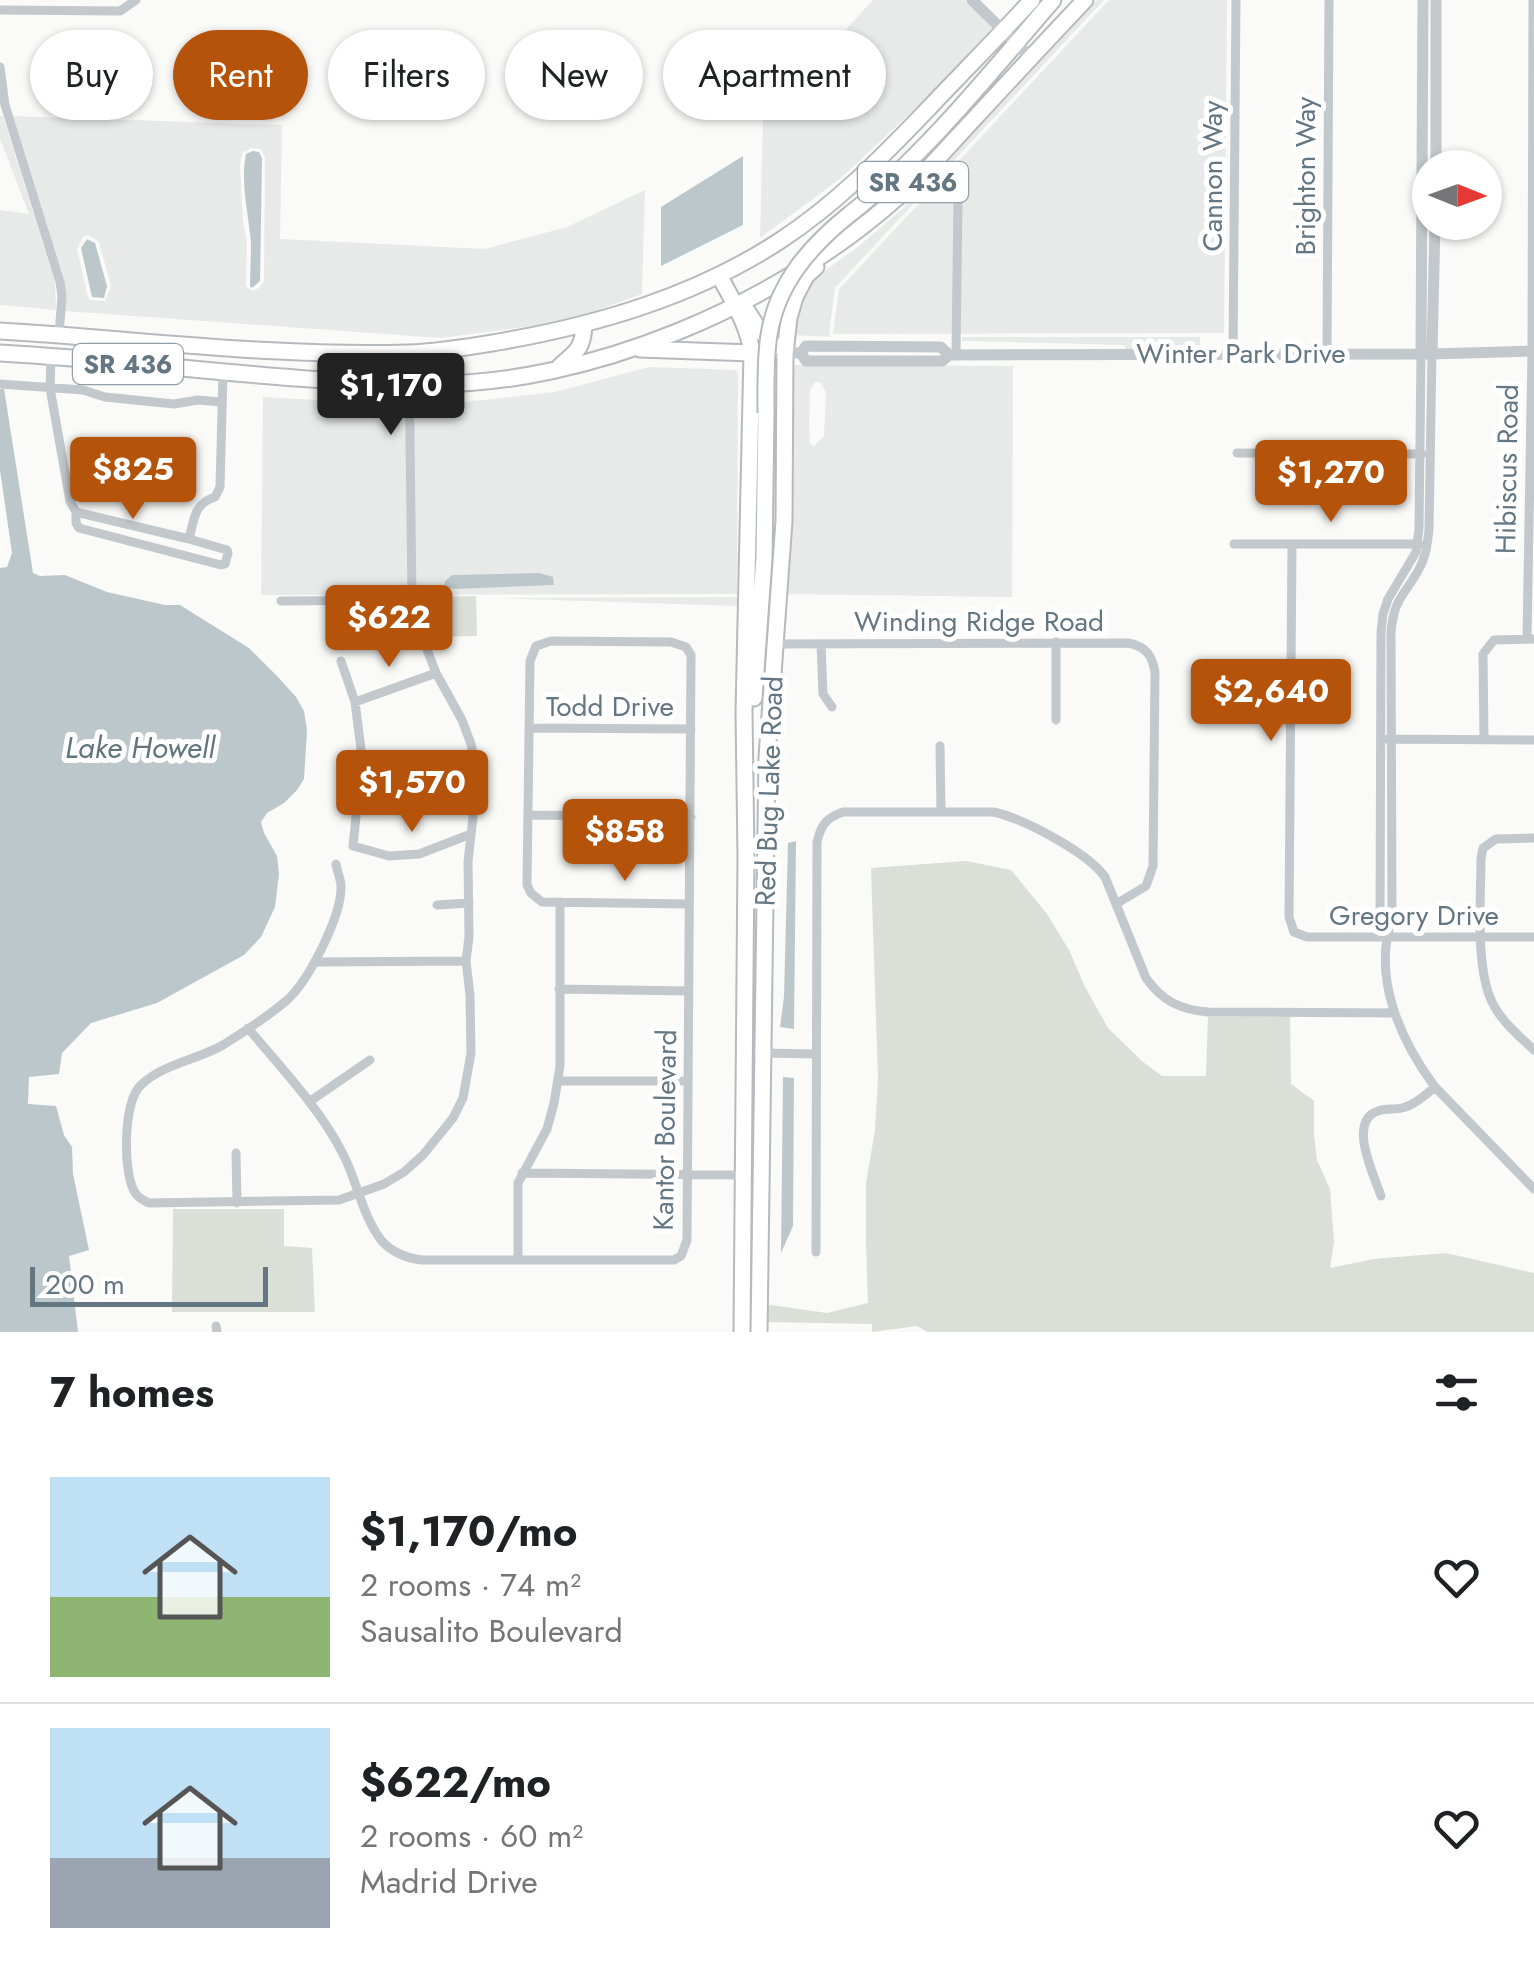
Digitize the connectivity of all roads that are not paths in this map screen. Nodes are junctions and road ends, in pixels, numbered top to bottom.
1 (136, 0) edge
2 (972, 0) edge
3 (1032, 0) edge
4 (1053, 0) edge
5 (1086, 0) edge
6 (1236, 0) edge
7 (1330, 0) edge
8 (1423, 0) edge
9 (1436, 0) edge
10 (1533, 0) edge
11 (0, 10) edge
12 (1004, 31) junction
13 (1016, 43) junction
14 (1031, 58) junction
15 (0, 67) edge
16 (1429, 69) junction
17 (2, 101) edge
18 (1534, 120) edge
19 (1435, 150) edge
20 (935, 160) junction
21 (844, 240) junction
22 (1428, 241) joint
23 (723, 273) junction
24 (739, 304) junction
25 (584, 325) junction
26 (0, 331) edge
27 (59, 334) junction
28 (636, 349) junction
29 (1533, 351) edge
30 (0, 353) edge
31 (410, 353) junction
32 (752, 353) junction
33 (1233, 353) junction
34 (1326, 353) junction
35 (793, 354) junction
36 (1427, 354) junction
37 (952, 355) junction
38 (51, 357) junction
39 (556, 369) junction
40 (223, 373) junction
41 (0, 384) edge
42 (411, 384) junction
43 (50, 388) junction
44 (221, 402) junction
45 (1237, 453) dead end
46 (1425, 454) junction
47 (76, 512) junction
48 (190, 539) junction
49 (1234, 544) dead end
50 (1292, 545) junction
51 (1422, 545) junction
52 (412, 600) junction
53 (281, 601) dead end
54 (1531, 639) edge
55 (1056, 642) junction
56 (775, 644) junction
57 (821, 644) junction
58 (341, 661) dead end
59 (436, 674) junction
60 (356, 702) junction
61 (832, 707) dead end
62 (1056, 720) dead end
63 (529, 728) junction
64 (691, 729) junction
65 (1387, 738) junction
66 (1484, 740) junction
67 (1534, 740) edge
68 (940, 746) dead end
69 (940, 812) junction
70 (529, 815) junction
71 (690, 817) junction
72 (470, 834) junction
73 (1534, 838) edge
74 (746, 857) junction
75 (336, 864) dead end
76 (560, 902) junction
77 (469, 904) junction
78 (689, 904) junction
79 (1116, 904) junction
80 (437, 905) dead end
81 (1386, 936) junction
82 (1534, 937) edge
83 (1481, 938) junction
84 (466, 960) junction
85 (315, 962) junction
86 (559, 989) junction
87 (688, 990) junction
88 (1394, 1013) junction
89 (248, 1028) junction
90 (1534, 1050) edge
91 (745, 1053) junction
92 (764, 1053) junction
93 (816, 1054) junction
94 (370, 1060) dead end
95 (558, 1082) junction
96 (688, 1082) junction
97 (1435, 1086) junction
98 (310, 1102) junction
99 (236, 1153) dead end
100 (522, 1172) junction
101 (687, 1174) junction
102 (744, 1176) junction
103 (1534, 1188) edge
104 (359, 1194) junction
105 (1381, 1196) dead end
106 (237, 1203) junction
107 (816, 1252) dead end
108 (518, 1259) junction
109 (760, 1283) junction
110 (742, 1332) edge
111 (759, 1332) edge

1 - 11 street
2 - 12 street
3 - 12 main road, SR 436
4 - 13 main road
5 - 14 main road, SR 436
6 - 33 street, Cannon Way
7 - 34 street, Brighton Way
8 - 16 street
9 - 16 street
10 - 18 street, Hibiscus Road
12 - 13 street
12 - 23 main road, SR 436
13 - 14 street
13 - 74 main road, bridge
14 - 20 main road, SR 436
15 - 17 street
16 - 19 street
16 - 22 street
17 - 27 street
18 - 29 street, Hibiscus Road
20 - 21 main road, SR 436
20 - 37 street
21 - 24 main road, SR 436
21 - 35 main road
22 - 36 street
23 - 24 main road, Red Bug Lake Road
23 - 25 main road, SR 436
24 - 28 main road, SR 436
24 - 32 main road, Red Bug Lake Road
24 - 35 main road, Red Bug Lake Road
25 - 31 main road, SR 436
25 - 39 main road
26 - 27 main road, SR 436
27 - 31 main road, SR 436
28 - 32 main road, Winter Park Drive
28 - 39 main road, SR 436
29 - 36 street, Winter Park Drive
29 - 54 street, Hibiscus Road
30 - 38 main road, SR 436
31 - 42 street
32 - 35 street, Winter Park Drive
32 - 74 main road, Red Bug Lake Road
33 - 34 street, Winter Park Drive
33 - 37 street, Winter Park Drive
34 - 36 street, Winter Park Drive
35 - 37 street, Winter Park Drive
35 - 56 main road, Red Bug Lake Road
36 - 46 street
38 - 40 main road, SR 436
38 - 43 street
39 - 42 main road, SR 436
40 - 42 main road, SR 436
40 - 44 street
41 - 43 street
42 - 52 street
43 - 44 street
43 - 47 street
44 - 48 street
45 - 46 street
46 - 51 street
47 - 48 street
47 - 48 street
49 - 50 street
50 - 51 street
50 - 81 street, Gregory Drive
51 - 65 street
52 - 53 street
52 - 59 street
54 - 66 street
55 - 57 street, Winding Ridge Road
55 - 62 street
55 - 79 street, Winding Ridge Road
56 - 57 street, Winding Ridge Road
56 - 92 main road, Red Bug Lake Road
57 - 61 street
58 - 60 street
59 - 60 street
59 - 72 street
60 - 72 street
63 - 64 street, Todd Drive
63 - 64 street, Kantor Boulevard
63 - 70 street
64 - 71 street, Kantor Boulevard
65 - 66 street
65 - 81 street
66 - 67 street
68 - 69 street
69 - 79 street
69 - 93 street
70 - 71 street
70 - 76 street
71 - 78 street, Kantor Boulevard
72 - 77 street
73 - 83 street
74 - 91 main road, Red Bug Lake Road
75 - 85 street
76 - 78 street
76 - 86 street
77 - 80 street
77 - 84 street
78 - 87 street, Kantor Boulevard
79 - 88 street
81 - 83 street, Gregory Drive
81 - 88 street
82 - 83 street, Gregory Drive
83 - 90 street
84 - 85 street
84 - 104 street
85 - 89 street
86 - 87 street
86 - 95 street
87 - 96 street, Kantor Boulevard
88 - 97 street
89 - 98 street
89 - 106 street
91 - 92 street
91 - 102 main road, Red Bug Lake Road
92 - 93 street
92 - 109 main road, Red Bug Lake Road
93 - 107 street
94 - 98 street
95 - 96 street
95 - 100 street
96 - 101 street, Kantor Boulevard
97 - 103 street
97 - 105 street
98 - 104 street
99 - 106 street
100 - 101 street
100 - 108 street
101 - 102 street
101 - 108 street, Kantor Boulevard
102 - 109 main road
102 - 110 main road, Red Bug Lake Road
104 - 106 street
104 - 108 street, Kantor Boulevard
109 - 111 main road, Red Bug Lake Road

